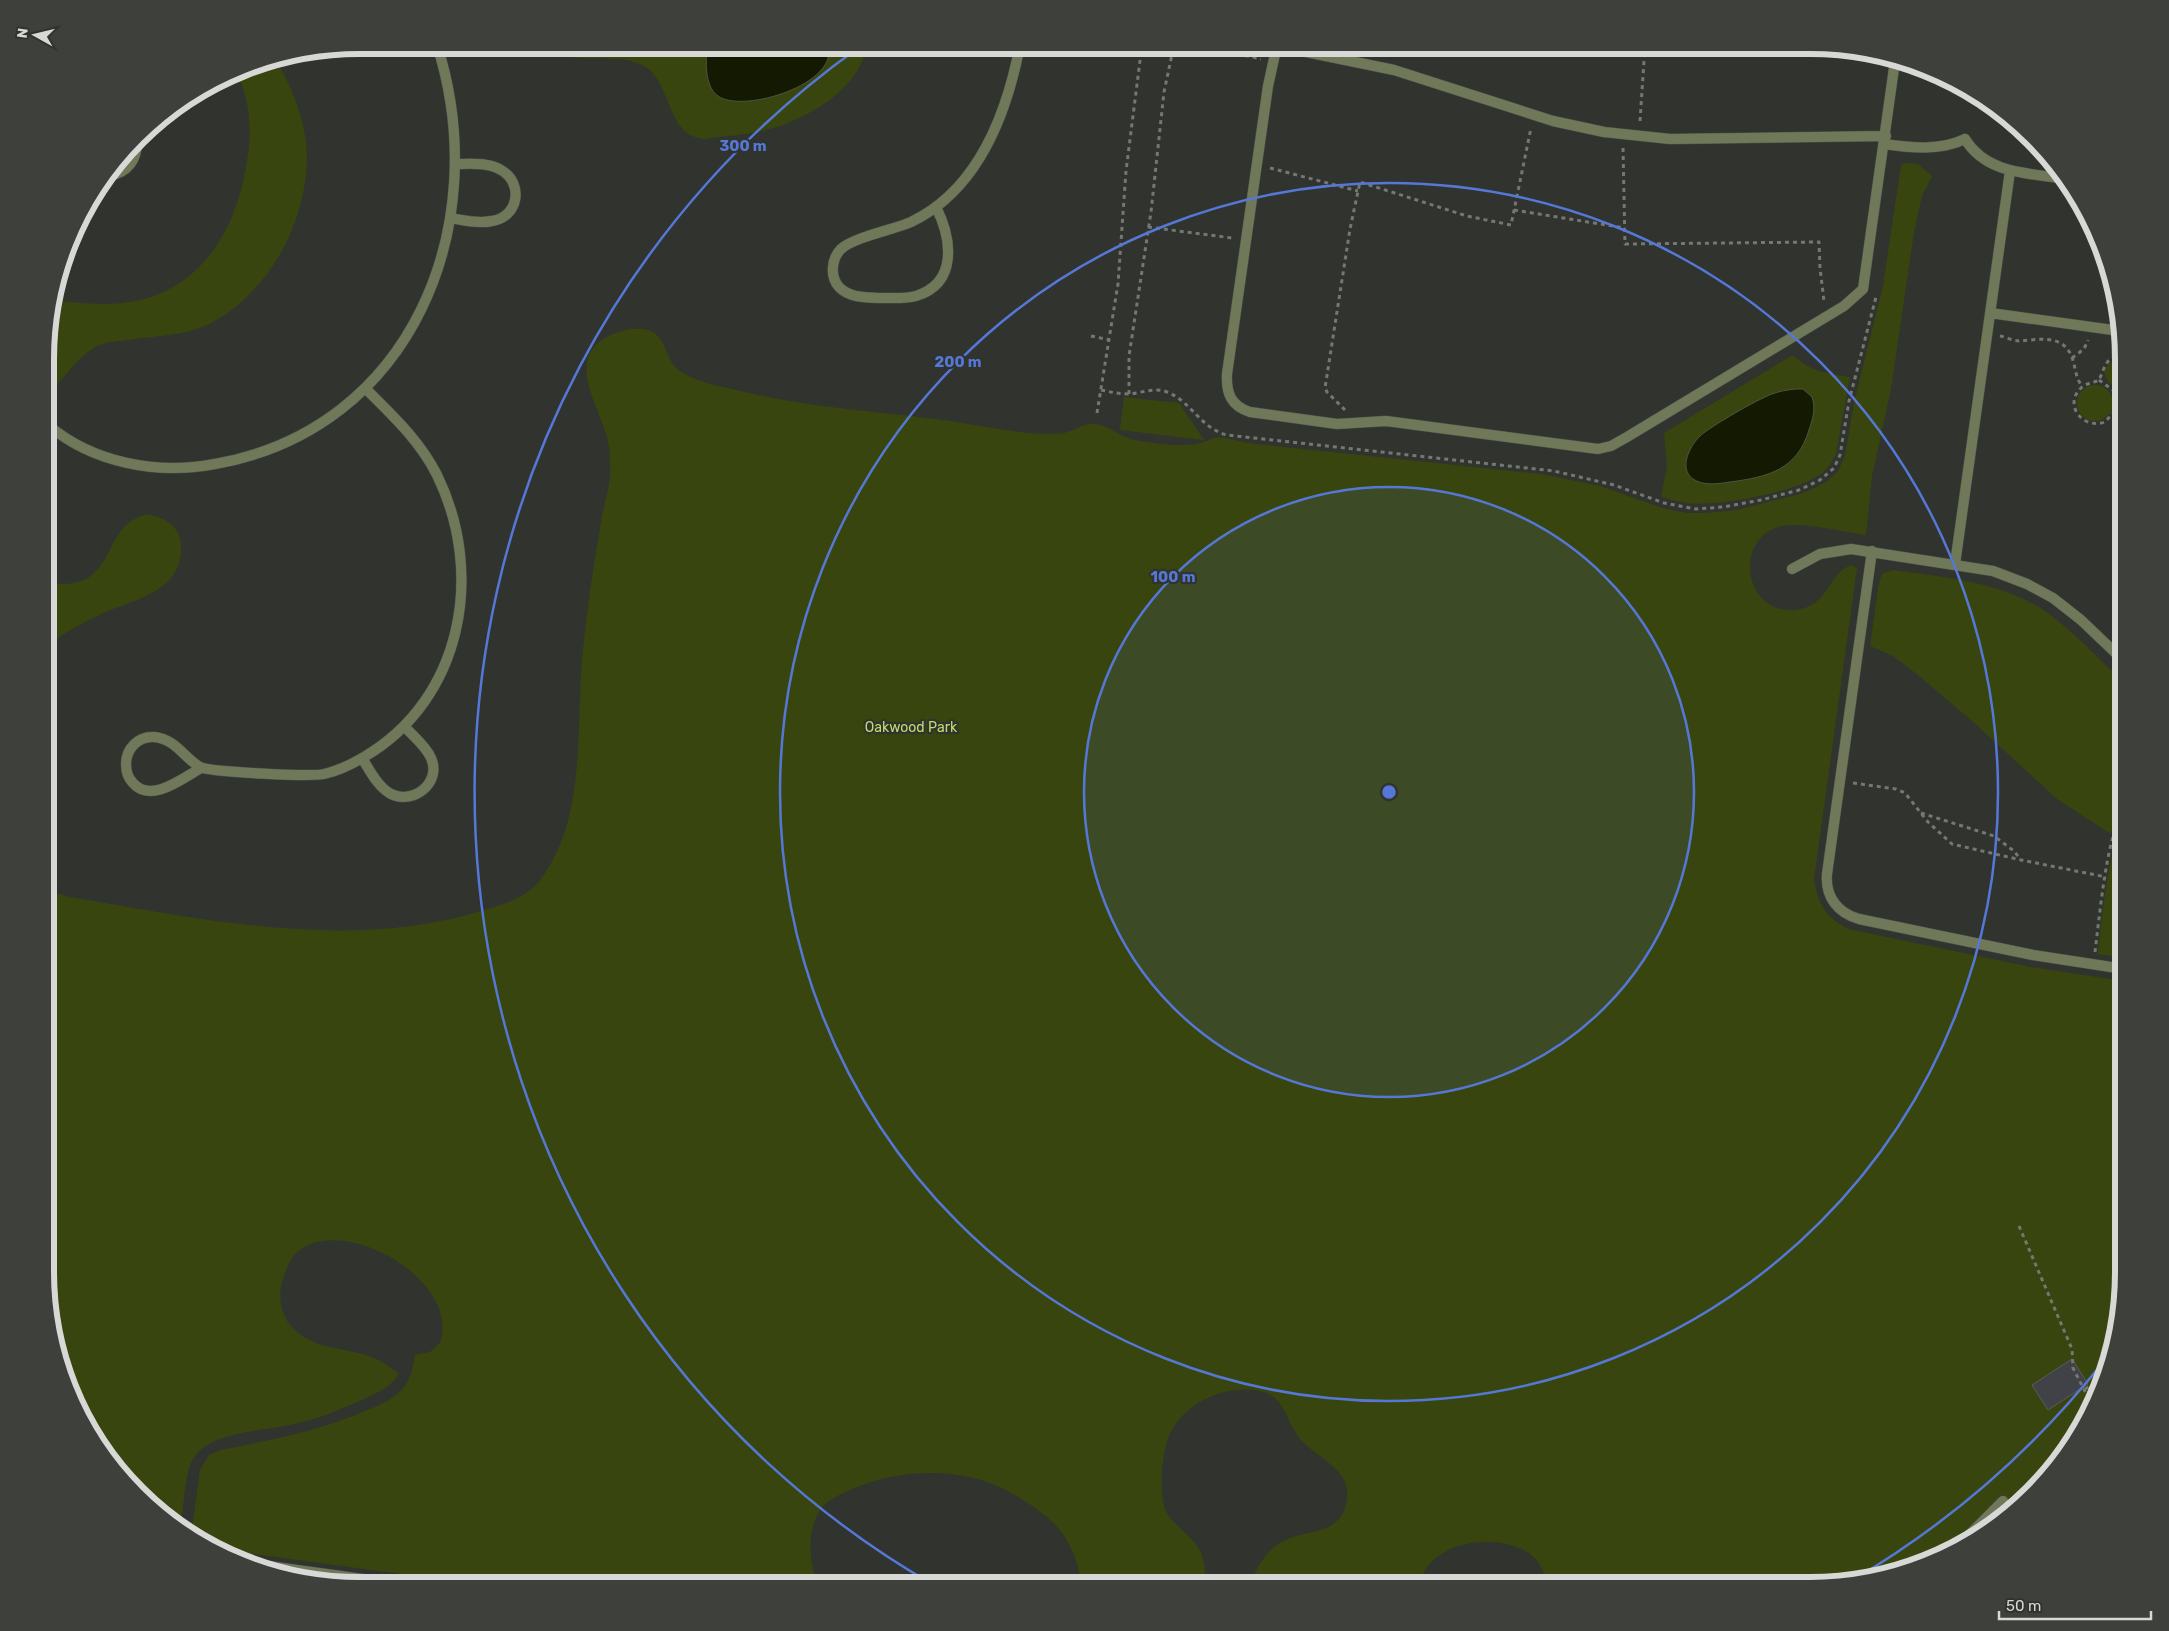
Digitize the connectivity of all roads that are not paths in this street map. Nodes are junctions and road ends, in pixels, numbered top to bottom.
1 (439, 54) edge
2 (1018, 54) edge
3 (1275, 54) edge
4 (1316, 54) edge
5 (1894, 66) edge
6 (1885, 140) junction
7 (136, 150) edge
8 (455, 164) junction
9 (2010, 171) junction
10 (117, 174) edge
11 (2055, 177) edge
12 (936, 208) junction
13 (450, 218) junction
14 (1990, 313) junction
15 (2114, 330) edge
16 (366, 389) junction
17 (54, 429) edge
18 (1872, 552) junction
19 (1955, 564) junction
20 (1792, 569) dead end
21 (2115, 653) edge
22 (404, 726) junction
23 (362, 758) junction
24 (201, 768) junction
25 (2115, 968) edge
26 (2003, 1501) dead end
27 (1975, 1529) edge
28 (289, 1569) edge
29 (348, 1577) edge

1 - 8 street
2 - 12 street
3 - 6 street
4 - 6 street
5 - 6 street
6 - 9 street
7 - 10 street
8 - 13 street
8 - 13 street
9 - 11 street
9 - 14 street
12 - 12 street
13 - 16 street
14 - 15 street
14 - 19 street
16 - 17 street
16 - 22 street
18 - 19 street
18 - 20 street
18 - 25 street
19 - 21 street
22 - 23 street
22 - 23 street
23 - 24 street
24 - 24 street
26 - 27 street
28 - 29 street

